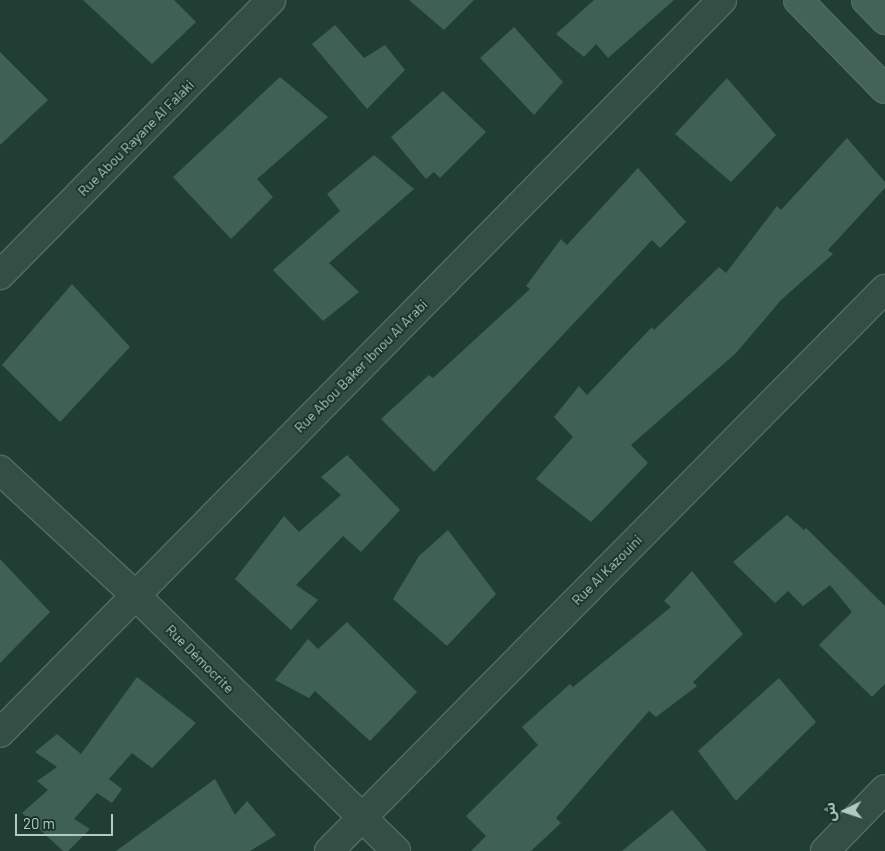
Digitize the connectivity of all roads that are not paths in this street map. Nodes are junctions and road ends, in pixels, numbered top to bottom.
1 (271, 0) edge
2 (722, 0) edge
3 (798, 0) edge
4 (866, 0) edge
5 (885, 20) edge
6 (885, 89) edge
7 (0, 275) edge
8 (885, 289) edge
9 (0, 470) edge
10 (136, 596) junction
11 (0, 733) edge
12 (885, 789) edge
13 (361, 818) junction
14 (329, 851) edge
15 (396, 851) edge
16 (824, 851) edge

1 - 7 street, Rue Abou Rayane Al Falaki
2 - 10 street, Rue Abou Baker Ibnou Al Arabi
3 - 6 main road
4 - 5 main road
8 - 13 street, Rue Al Kazouini
9 - 10 street, Rue Démocrite
10 - 11 street, Rue Abou Baker Ibnou Al Arabi
10 - 13 street, Rue Démocrite
12 - 16 street
13 - 14 street, Rue Al Kazouini
13 - 15 street, Rue Démocrite

